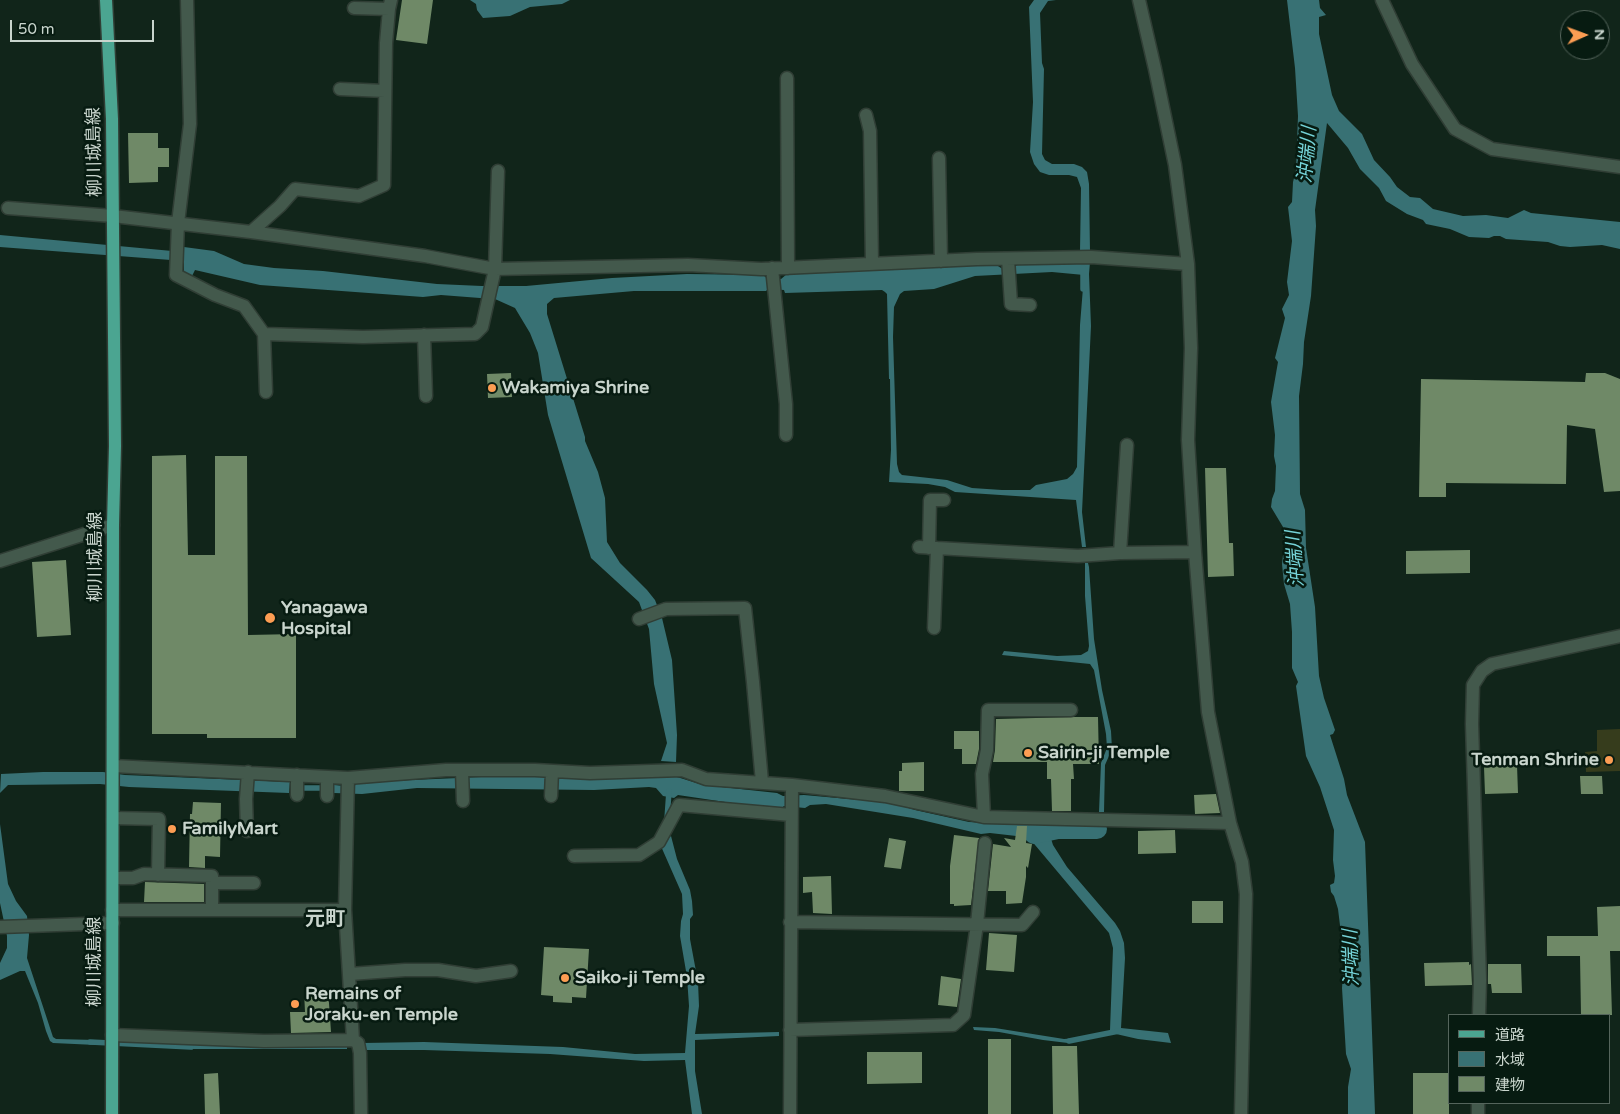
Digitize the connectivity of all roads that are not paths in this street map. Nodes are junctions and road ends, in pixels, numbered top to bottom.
1 (106, 0) edge
2 (187, 0) edge
3 (1139, 0) edge
4 (1382, 0) edge
5 (390, 5) edge
6 (354, 8) dead end
7 (787, 78) dead end
8 (340, 89) dead end
9 (385, 91) junction
10 (866, 114) dead end
11 (938, 158) dead end
12 (1620, 167) edge
13 (498, 171) dead end
14 (8, 208) dead end
15 (113, 216) junction
16 (178, 223) junction
17 (251, 232) junction
18 (941, 261) junction
19 (1008, 261) junction
20 (872, 264) junction
21 (1188, 264) junction
22 (788, 268) junction
23 (773, 272) junction
24 (494, 274) junction
25 (1030, 305) dead end
26 (264, 334) junction
27 (424, 335) junction
28 (266, 392) dead end
29 (426, 396) dead end
30 (786, 435) dead end
31 (1127, 445) dead end
32 (944, 500) dead end
33 (113, 525) junction
34 (934, 548) junction
35 (1195, 552) junction
36 (1120, 553) junction
37 (0, 560) edge
38 (639, 619) dead end
39 (934, 628) dead end
40 (1620, 636) edge
41 (1071, 710) dead end
42 (113, 769) junction
43 (462, 773) junction
44 (552, 774) junction
45 (248, 775) junction
46 (297, 778) junction
47 (327, 780) junction
48 (762, 782) junction
49 (348, 786) junction
50 (791, 788) junction
51 (297, 795) dead end
52 (327, 796) dead end
53 (551, 796) dead end
54 (463, 801) dead end
55 (791, 815) junction
56 (984, 817) junction
57 (113, 818) junction
58 (1230, 823) junction
59 (247, 831) dead end
60 (985, 843) dead end
61 (574, 856) dead end
62 (158, 875) junction
63 (113, 878) junction
64 (212, 883) junction
65 (254, 883) dead end
66 (212, 909) junction
67 (112, 910) junction
68 (345, 910) junction
69 (1033, 912) dead end
70 (790, 922) junction
71 (113, 923) junction
72 (977, 924) junction
73 (0, 927) edge
74 (511, 971) dead end
75 (350, 974) junction
76 (1479, 1014) edge
77 (790, 1030) junction
78 (112, 1042) junction
79 (357, 1045) junction
80 (112, 1114) edge
81 (361, 1114) edge
82 (790, 1114) edge
83 (1241, 1114) edge

1 - 15 main road, 柳川城島線
2 - 16 street
3 - 21 street
4 - 12 street
5 - 6 street
5 - 9 street
7 - 22 street
8 - 9 street
9 - 17 street
10 - 20 street
11 - 18 street
13 - 24 street
14 - 15 street
15 - 16 street
15 - 33 main road, 柳川城島線
16 - 17 street
16 - 26 street
17 - 24 street
18 - 19 street
18 - 20 street
19 - 21 street
19 - 25 street
20 - 22 street
21 - 35 street
22 - 23 street
23 - 24 street
23 - 30 street
24 - 27 street
26 - 27 street
26 - 28 street
27 - 29 street
31 - 36 street
32 - 34 street
33 - 37 street
33 - 42 main road, 柳川城島線
34 - 36 street
34 - 39 street
35 - 36 street
35 - 58 street
38 - 48 street
40 - 76 street
41 - 56 street
42 - 45 street
42 - 57 main road, 柳川城島線
43 - 44 street
43 - 49 street
43 - 54 street
44 - 48 street
44 - 53 street
45 - 46 street
45 - 59 street
46 - 47 street
46 - 51 street
47 - 49 street
47 - 52 street
48 - 50 street
49 - 68 street
50 - 55 street
50 - 56 street
55 - 61 street
55 - 70 street
56 - 58 street
57 - 62 street
57 - 63 main road, 柳川城島線
58 - 83 street
60 - 72 street
62 - 63 street
62 - 64 street
63 - 67 main road, 柳川城島線
64 - 65 street
64 - 66 street
66 - 67 street
66 - 68 street
67 - 71 main road, 柳川城島線
68 - 75 street
69 - 72 street
70 - 72 street
70 - 77 street
71 - 73 street
71 - 78 main road, 柳川城島線
72 - 77 street
74 - 75 street
75 - 79 street
77 - 82 street
78 - 79 street
78 - 80 main road, 柳川城島線
79 - 81 street

